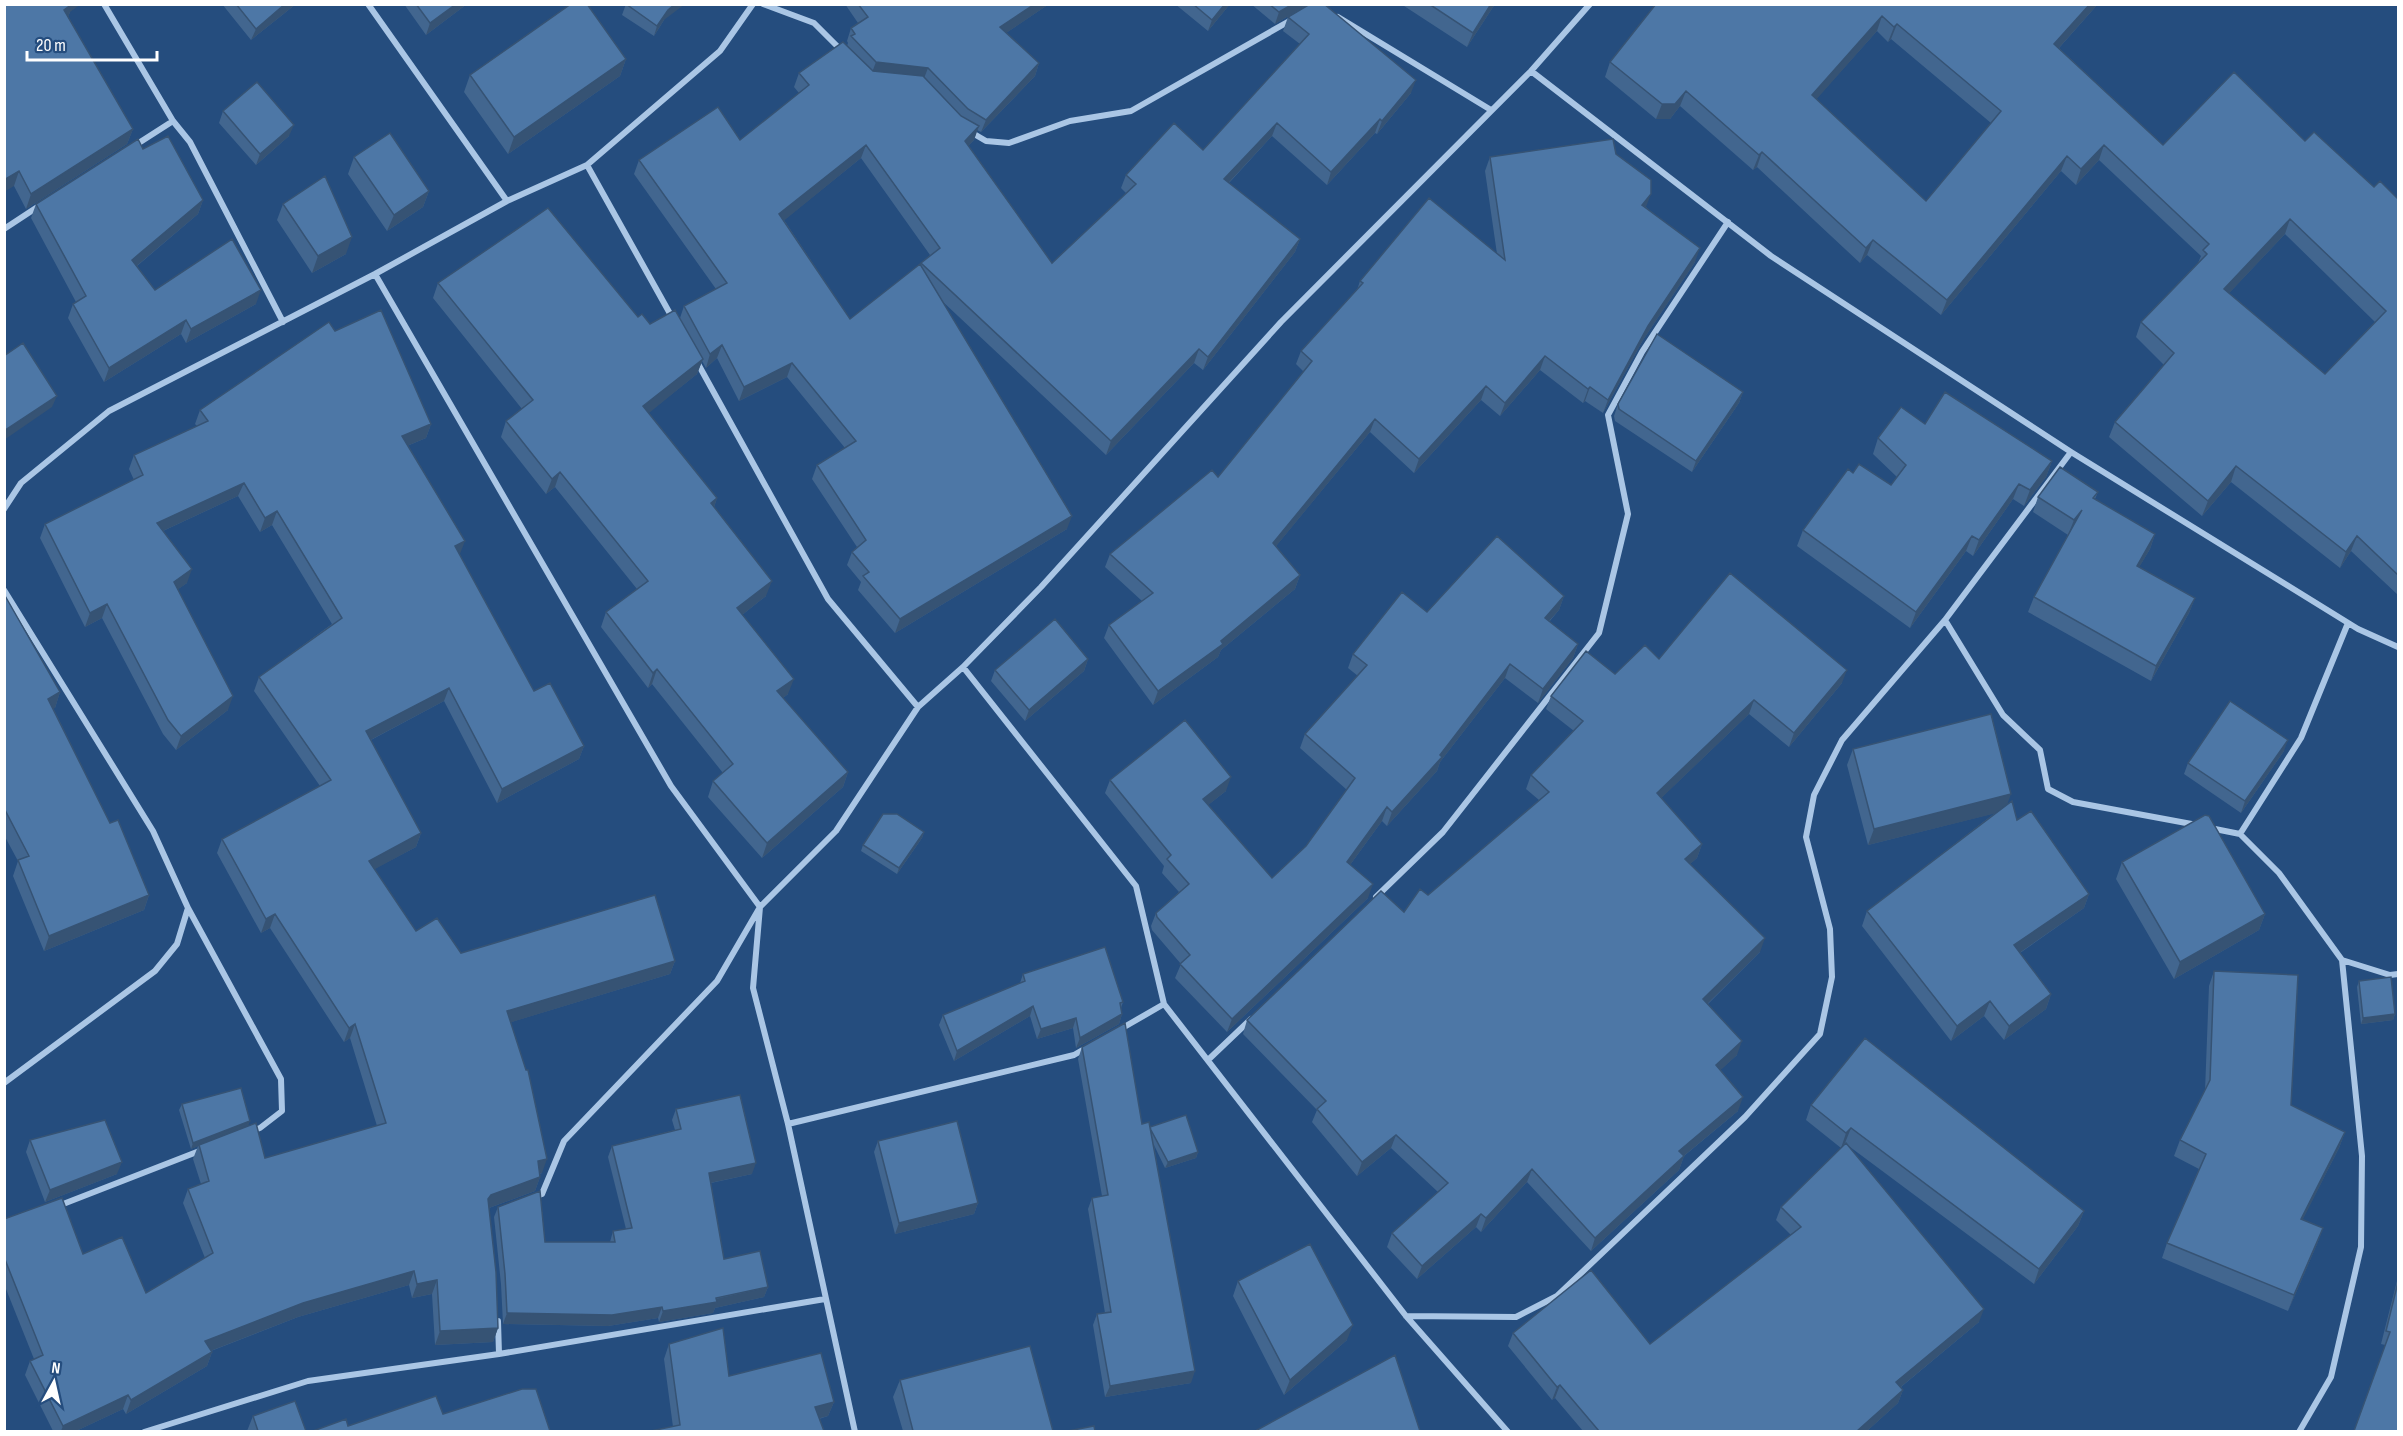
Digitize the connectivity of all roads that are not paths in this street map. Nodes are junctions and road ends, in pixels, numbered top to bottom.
1 (104, 4) edge
2 (368, 4) edge
3 (753, 4) edge
4 (763, 4) edge
5 (1590, 4) edge
6 (1328, 11) edge
7 (1297, 16) edge
8 (846, 56) edge
9 (1531, 71) junction
10 (1491, 110) junction
11 (173, 122) junction
12 (960, 126) edge
13 (124, 153) edge
14 (587, 165) junction
15 (507, 201) junction
16 (46, 202) edge
17 (1728, 222) junction
18 (4, 229) edge
19 (375, 274) junction
20 (283, 322) junction
21 (679, 330) edge
22 (691, 351) edge
23 (2071, 452) junction
24 (4, 509) edge
25 (4, 590) edge
26 (1945, 620) junction
27 (2348, 623) junction
28 (2398, 647) edge
29 (963, 667) junction
30 (918, 708) junction
31 (2240, 834) junction
32 (1368, 905) edge
33 (760, 907) junction
34 (188, 908) junction
35 (2342, 960) junction
36 (2398, 974) edge
37 (1164, 1004) junction
38 (1258, 1011) edge
39 (1114, 1032) edge
40 (1094, 1044) edge
41 (1208, 1060) junction
42 (4, 1083) edge
43 (788, 1124) junction
44 (249, 1132) edge
45 (204, 1149) edge
46 (531, 1198) edge
47 (49, 1210) edge
48 (825, 1299) junction
49 (497, 1308) edge
50 (1406, 1316) junction
51 (500, 1354) junction
52 (144, 1431) edge
53 (855, 1431) edge
54 (1508, 1431) edge
55 (2299, 1431) edge

1 - 11 street
2 - 15 street
3 - 14 street
4 - 8 street
5 - 9 street
6 - 10 street
7 - 12 street
9 - 10 street
9 - 17 street
10 - 29 street
11 - 13 street
11 - 20 street
14 - 15 street
14 - 21 street
15 - 19 street
16 - 18 street
17 - 23 street
17 - 32 street
19 - 20 street
19 - 33 street
20 - 24 street
22 - 30 street
23 - 26 street
23 - 27 street
25 - 34 street
26 - 31 street
26 - 50 street
27 - 28 street
27 - 31 street
29 - 30 street
29 - 37 street
30 - 33 street
31 - 35 street
33 - 43 street
33 - 46 street
34 - 42 street
34 - 44 street
35 - 36 street
35 - 55 street
37 - 39 street
37 - 41 street
38 - 41 street
40 - 43 street
41 - 50 street
43 - 48 street
45 - 47 street
48 - 51 street
48 - 53 street
49 - 51 street
50 - 54 street
51 - 52 street

